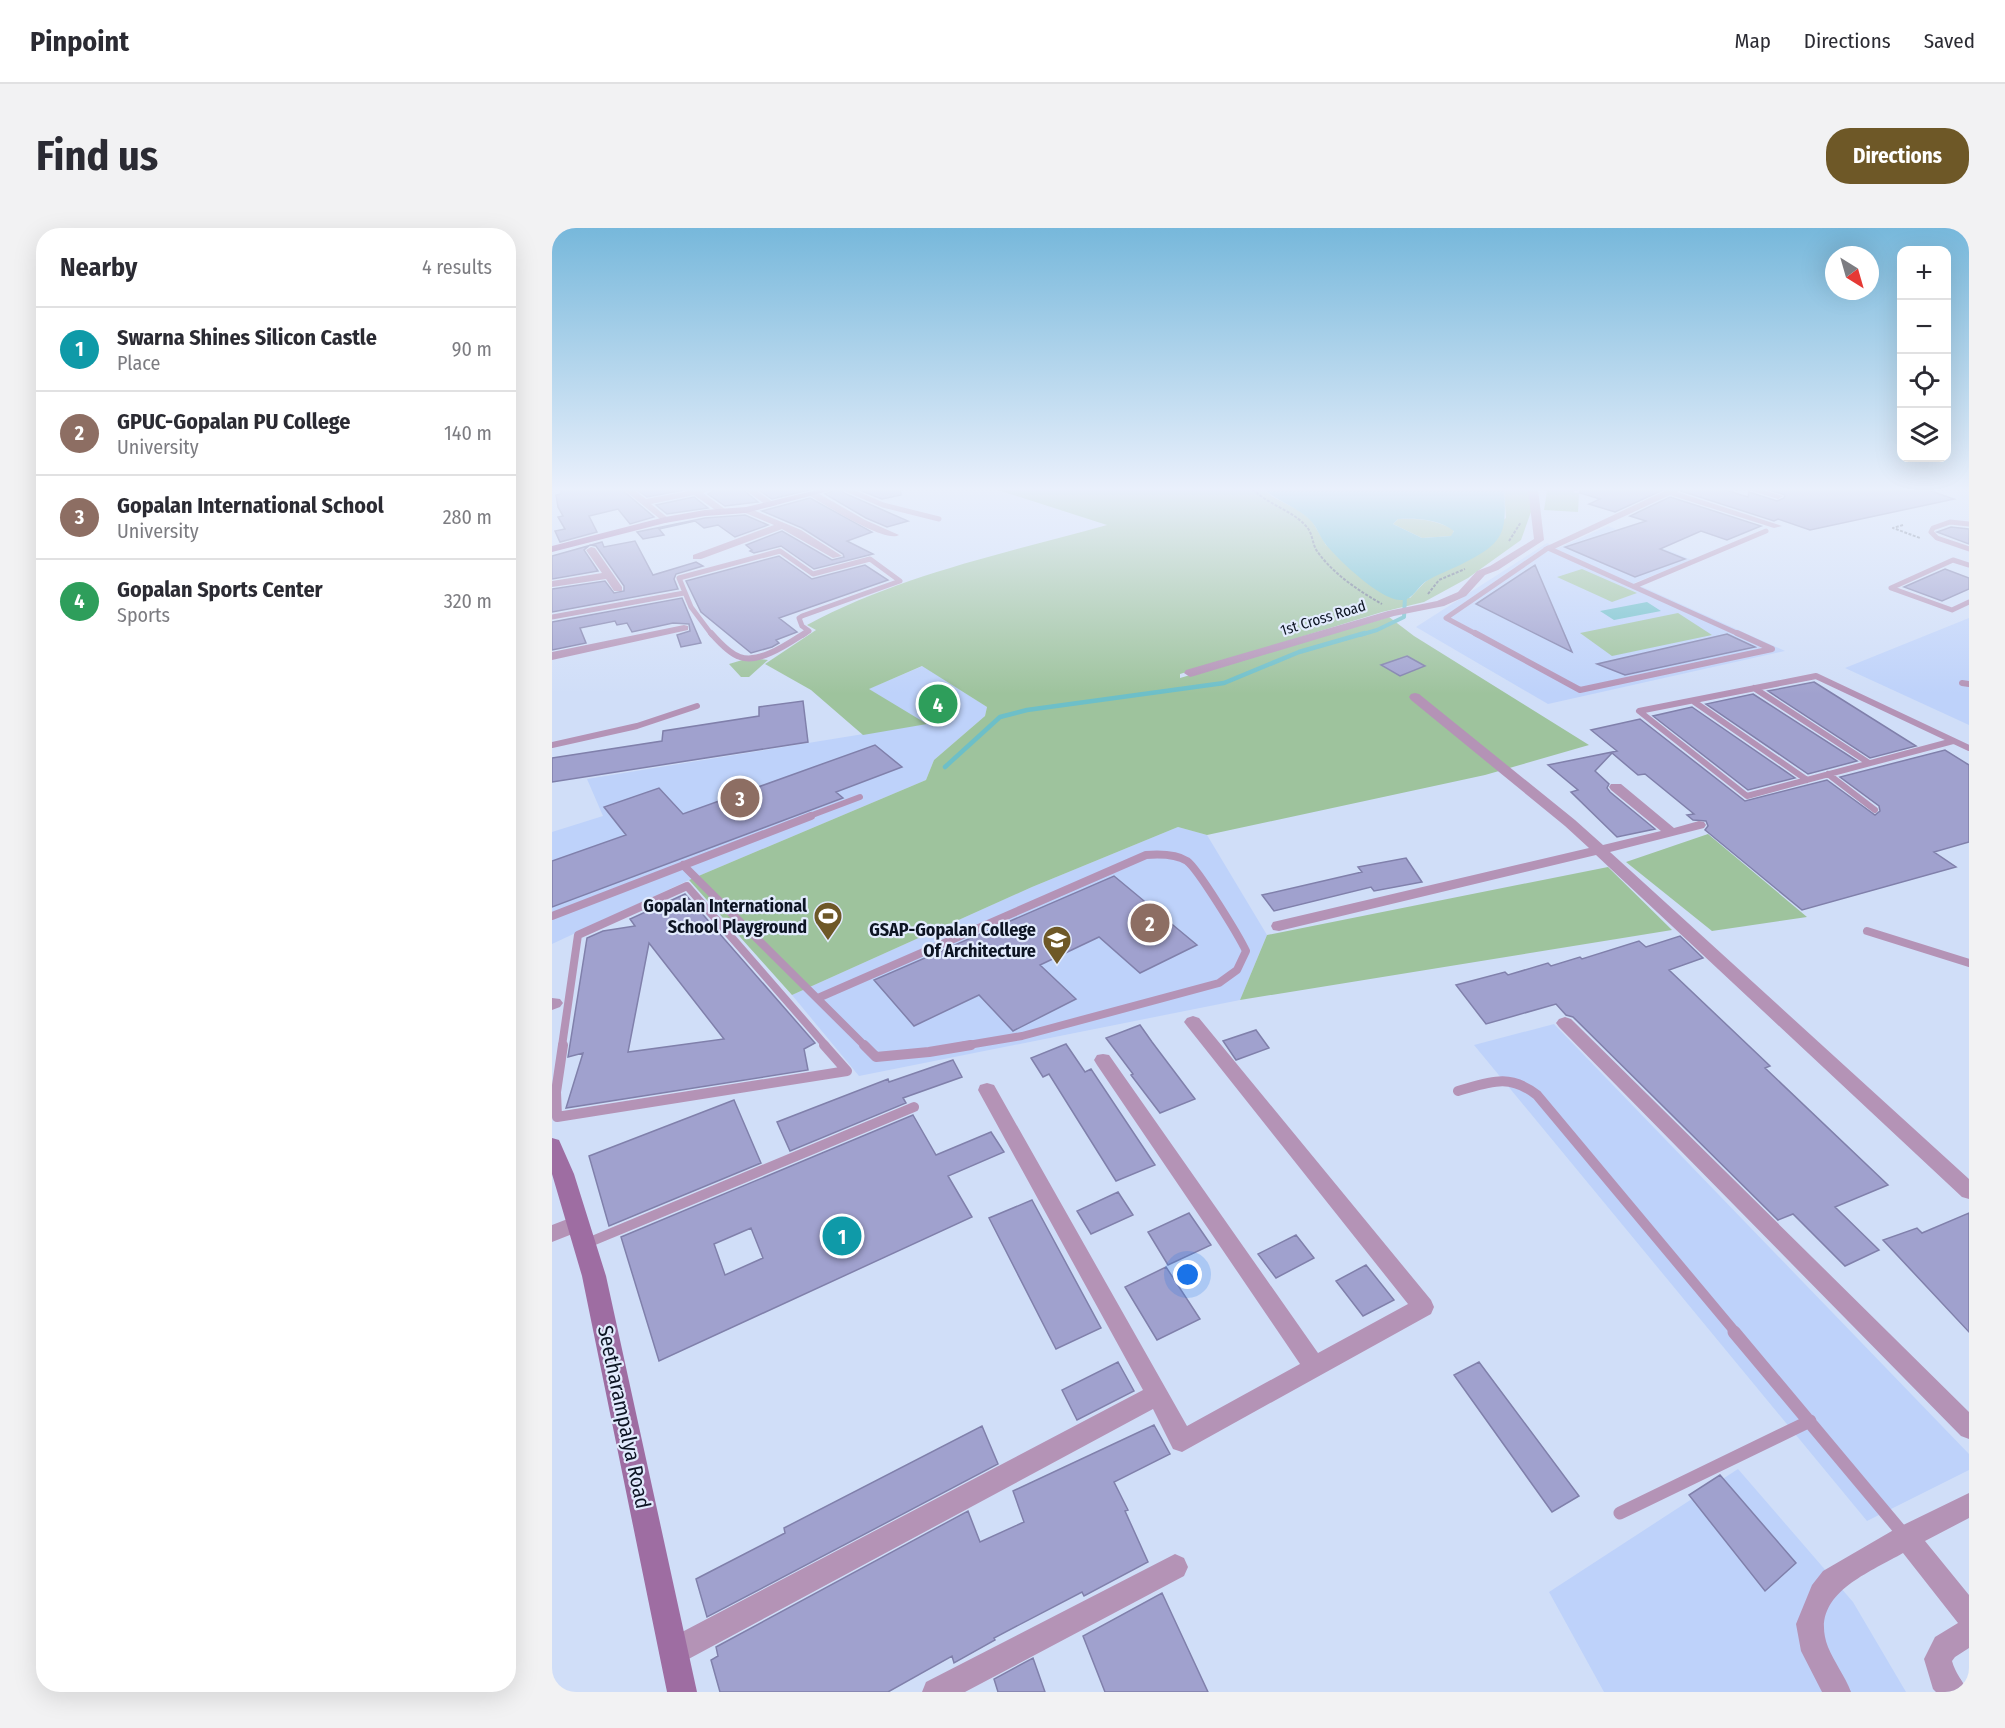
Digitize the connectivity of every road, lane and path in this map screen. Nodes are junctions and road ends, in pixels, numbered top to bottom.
1 (596, 557) edge
2 (756, 557) edge
3 (789, 557) edge
4 (1323, 557) edge
5 (1511, 557) edge
6 (1534, 557) edge
7 (1569, 557) edge
8 (1703, 557) edge
9 (1969, 565) edge
10 (1466, 568) dead end
11 (608, 575) junction
12 (552, 584) edge
13 (1635, 586) junction
14 (618, 589) dead end
15 (663, 592) dead end
16 (684, 593) junction
17 (1426, 597) dead end
18 (1969, 602) edge
19 (1385, 605) dead end
20 (597, 609) junction
21 (552, 617) edge
22 (684, 628) dead end
23 (552, 656) edge
24 (1190, 673) dead end
25 (1754, 688) junction
26 (1415, 697) dead end
27 (1693, 700) junction
28 (697, 706) dead end
29 (1953, 741) junction
30 (552, 745) edge
31 (1969, 748) edge
32 (1869, 763) junction
33 (1828, 774) junction
34 (1807, 780) junction
35 (1616, 787) dead end
36 (860, 797) dead end
37 (1875, 810) dead end
38 (1699, 825) dead end
39 (1672, 833) junction
40 (1600, 851) junction
41 (684, 866) junction
42 (552, 916) edge
43 (1279, 926) dead end
44 (1867, 931) dead end
45 (1969, 963) edge
46 (818, 998) junction
47 (1193, 1022) dead end
48 (1565, 1023) dead end
49 (1103, 1060) dead end
50 (987, 1090) dead end
51 (1458, 1091) dead end
52 (554, 1095) edge
53 (914, 1107) dead end
54 (554, 1158) edge
55 (1969, 1191) edge
56 (552, 1234) edge
57 (581, 1234) junction
58 (1314, 1366) junction
59 (1158, 1394) junction
60 (1810, 1421) junction
61 (1969, 1428) edge
62 (1969, 1505) edge
63 (1620, 1513) dead end
64 (1906, 1537) junction
65 (1175, 1567) dead end
66 (1969, 1616) edge
67 (1969, 1632) edge
68 (673, 1652) junction
69 (682, 1692) edge
70 (936, 1692) edge
71 (1837, 1692) edge
72 (1954, 1692) edge

1 - 11 street
2 - 16 lane
3 - 16 lane
4 - 19 path
5 - 24 street, 1st Cross Road
6 - 13 lane
7 - 13 lane
8 - 13 lane
9 - 18 lane
10 - 17 path
11 - 12 street
11 - 14 street
15 - 20 lane
16 - 20 lane
20 - 21 lane
22 - 23 street
25 - 27 lane
25 - 29 lane
25 - 32 lane
26 - 40 street
27 - 34 lane
27 - 34 lane
28 - 30 lane
29 - 31 lane
29 - 32 lane
32 - 33 lane
33 - 34 lane
33 - 37 lane
35 - 39 street
36 - 41 lane
38 - 39 street
39 - 40 street
40 - 43 street
40 - 55 street
41 - 42 lane
41 - 46 lane
44 - 45 lane
46 - 46 lane
47 - 58 street
48 - 61 street
49 - 58 street
50 - 59 street
51 - 60 lane
52 - 52 lane
53 - 57 lane
54 - 57 street, Seetharampalya Road
56 - 57 street
57 - 68 street, Seetharampalya Road
58 - 59 street
59 - 68 street
60 - 63 lane
60 - 64 lane
62 - 64 street
64 - 66 street
64 - 71 street
65 - 70 street
67 - 72 street
68 - 69 street, Seetharampalya Road

